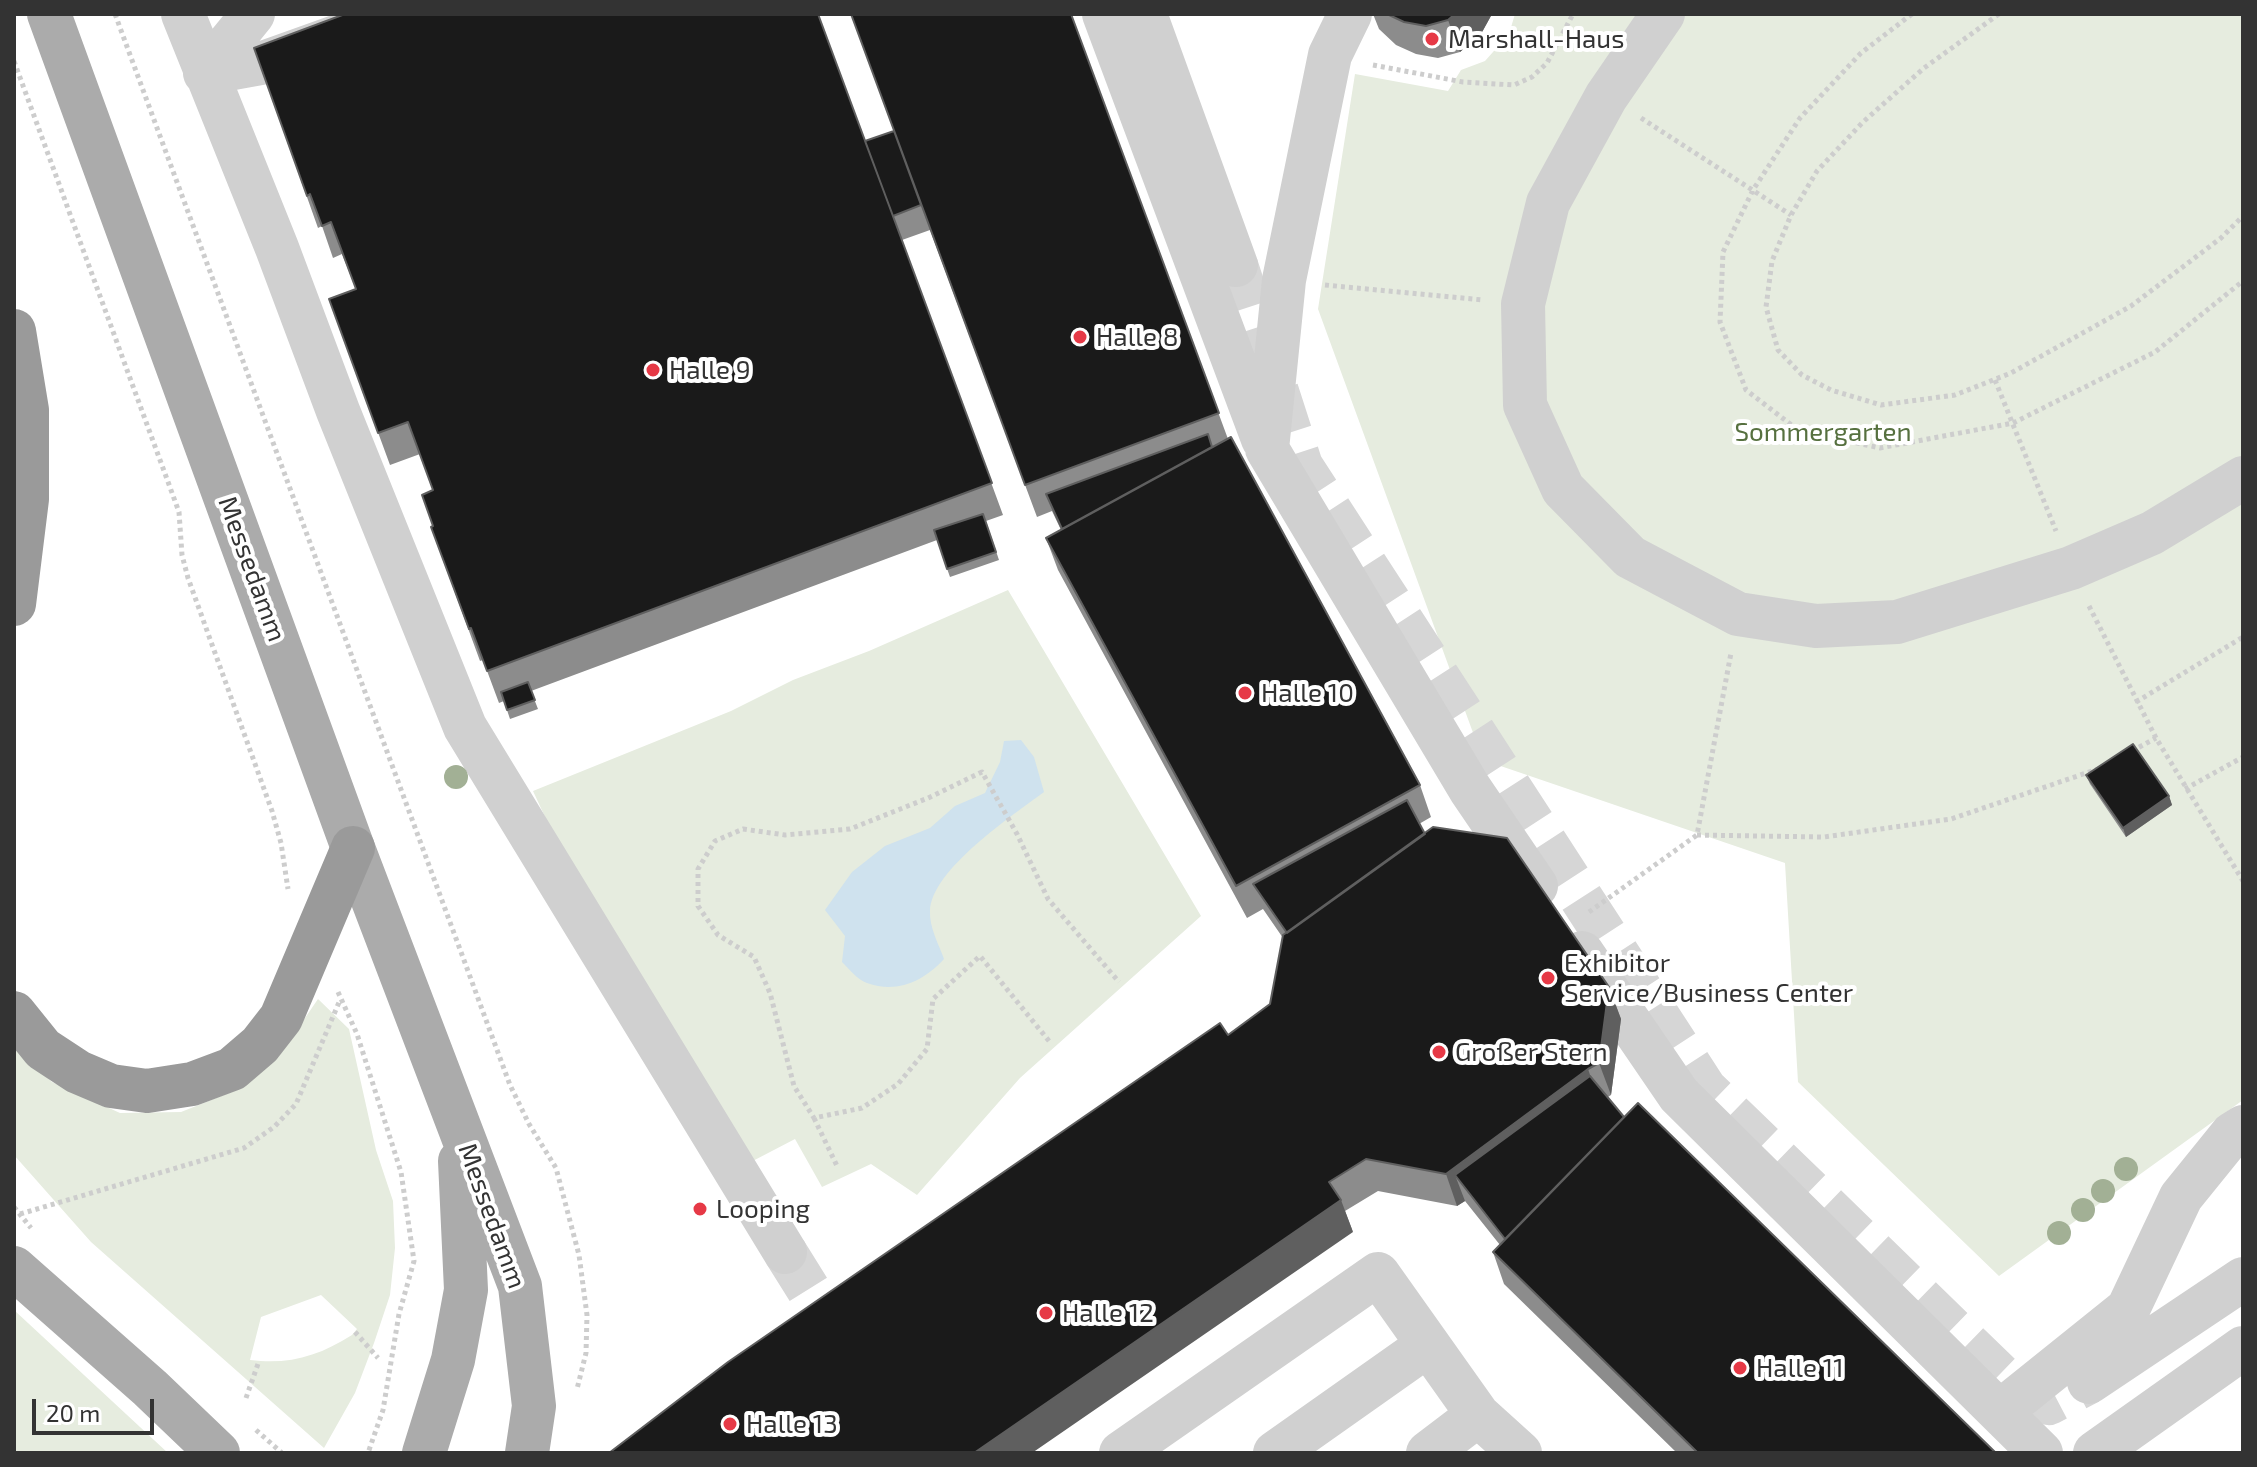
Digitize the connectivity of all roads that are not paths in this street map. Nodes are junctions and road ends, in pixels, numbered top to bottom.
1 (49, 14) edge
2 (183, 14) edge
3 (224, 14) edge
4 (253, 14) edge
5 (400, 14) edge
6 (1104, 14) edge
7 (1145, 14) edge
8 (1350, 14) edge
9 (1663, 14) edge
10 (205, 73) junction
11 (1236, 265) tunnel mouth
12 (14, 331) edge
13 (1267, 449) junction
14 (2243, 478) edge
15 (14, 604) edge
16 (353, 848) junction
17 (14, 1013) edge
18 (459, 1123) junction
19 (2243, 1127) edge
20 (785, 1252) tunnel mouth
21 (14, 1268) edge
22 (2243, 1279) edge
23 (1428, 1345) junction
24 (2243, 1348) edge
25 (2089, 1382) tunnel mouth
26 (2001, 1411) junction
27 (1478, 1415) junction
28 (218, 1453) edge
29 (424, 1453) edge
30 (527, 1453) edge
31 (1121, 1453) edge
32 (1275, 1453) edge
33 (1428, 1453) edge
34 (1520, 1453) edge
35 (2041, 1453) edge
36 (2095, 1453) edge

1 - 16 main road, Messedamm
2 - 10 lane
3 - 10 lane
4 - 10 lane
5 - 10 lane
6 - 13 lane
7 - 11 lane
8 - 13 lane
9 - 14 lane
10 - 20 lane
12 - 15 highway
13 - 26 lane
16 - 17 highway
16 - 18 main road, Messedamm
18 - 29 main road, Messedamm
18 - 30 main road, Messedamm
19 - 26 lane
21 - 28 main road
22 - 25 lane
23 - 27 lane
23 - 31 lane
23 - 32 lane
24 - 36 lane
26 - 35 lane
27 - 33 lane
27 - 34 lane

